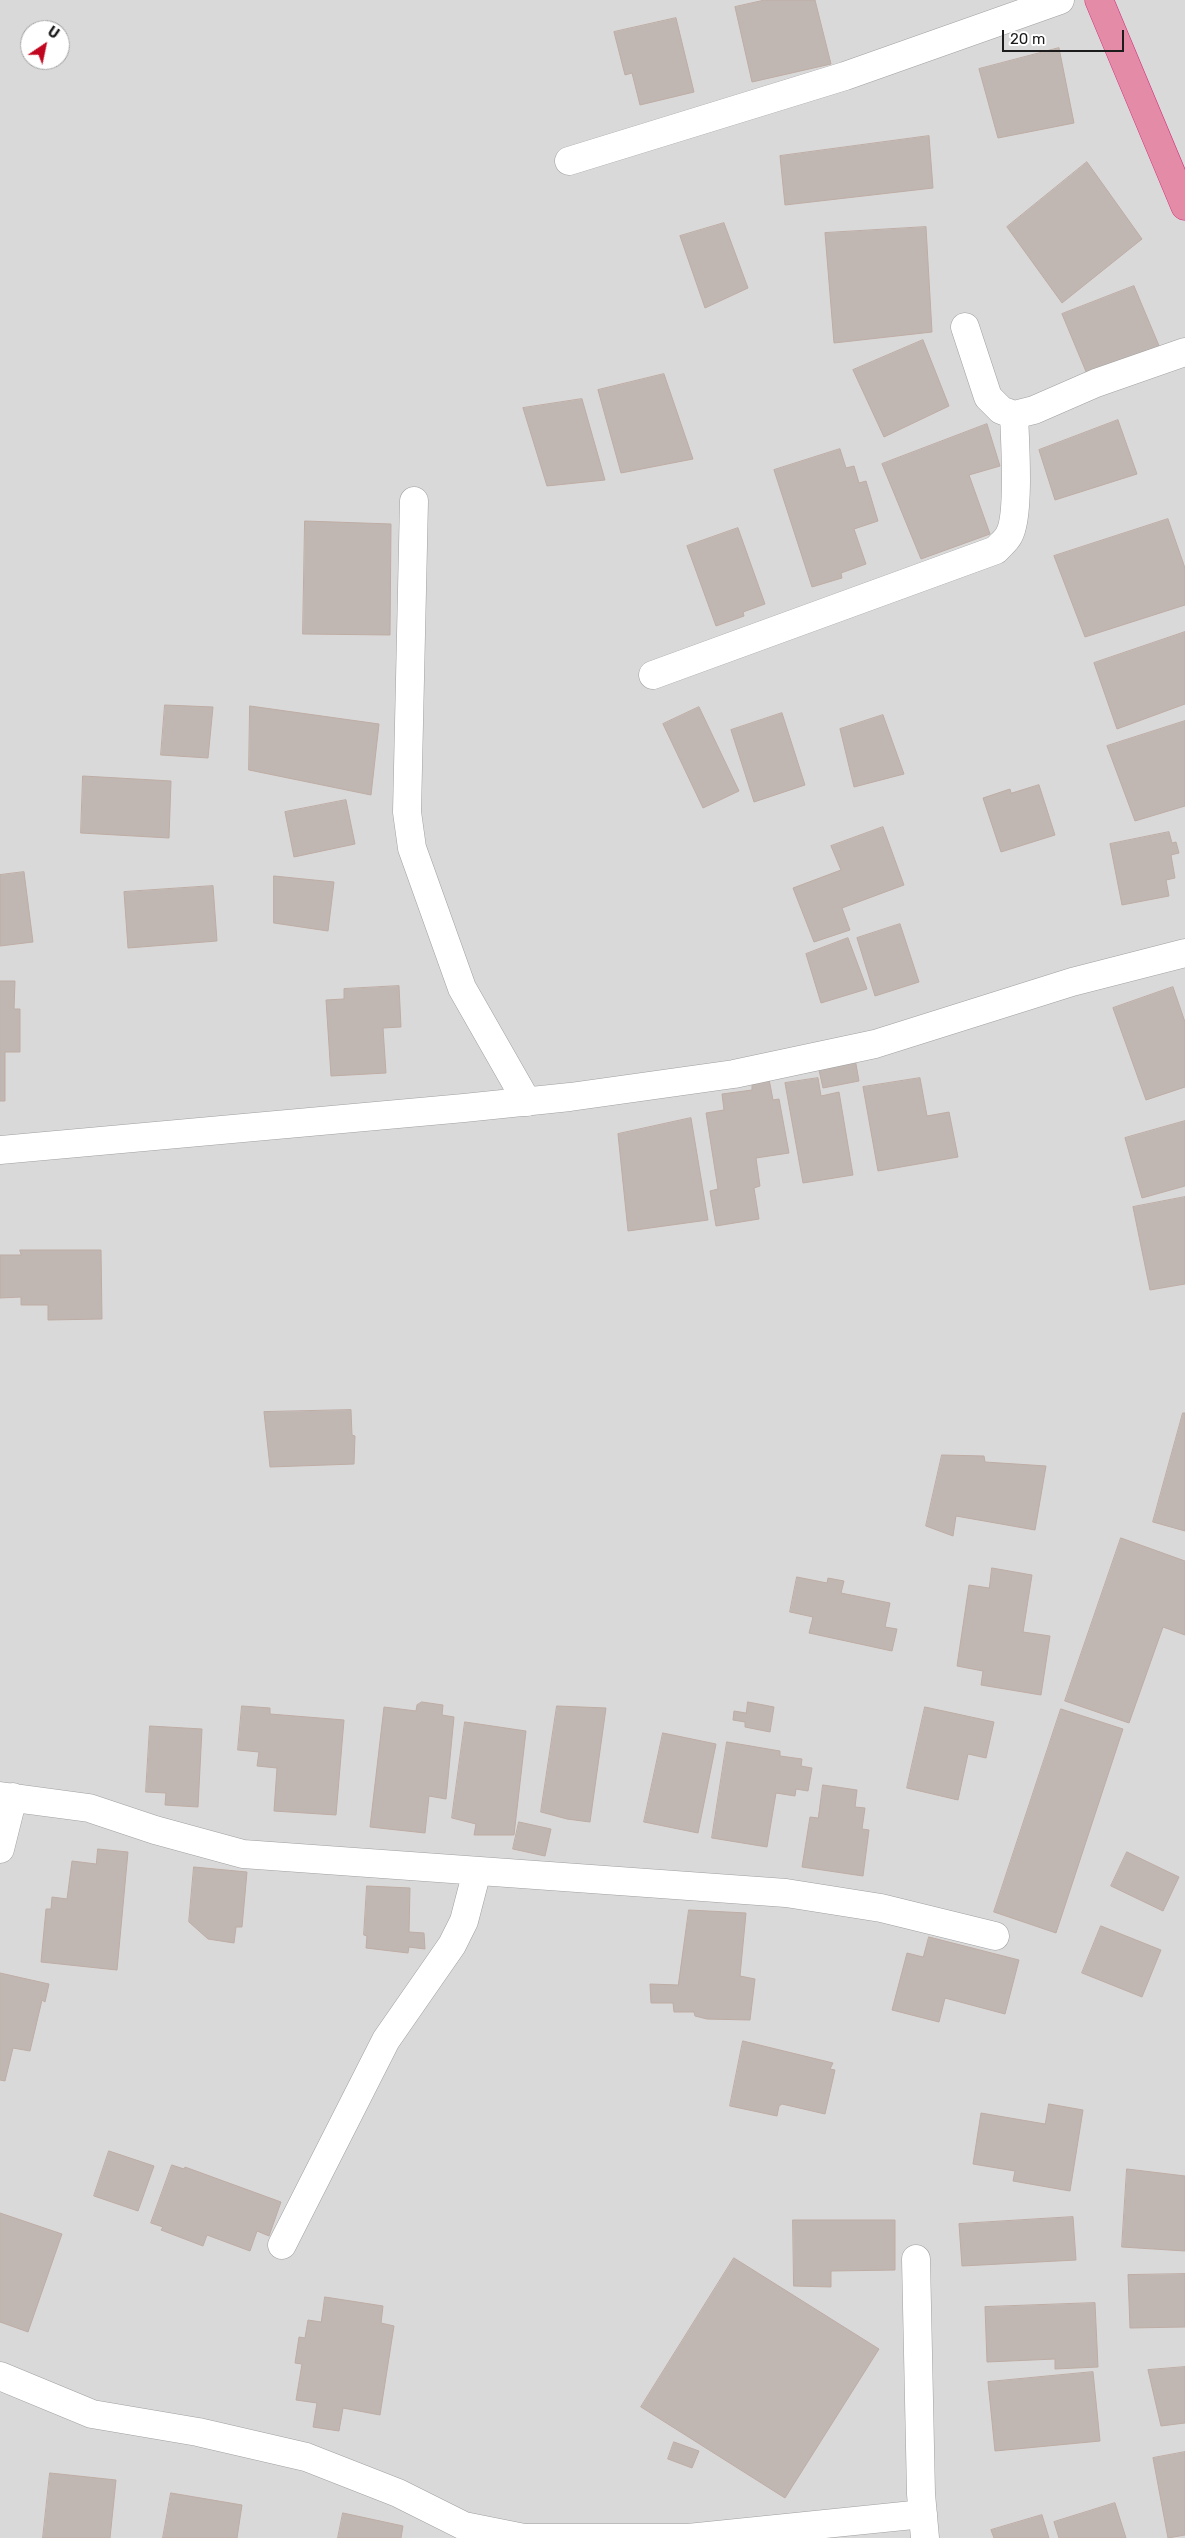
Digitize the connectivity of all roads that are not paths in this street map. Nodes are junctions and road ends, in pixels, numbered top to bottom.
1 (1060, 0) edge
2 (1099, 0) edge
3 (569, 161) dead end
4 (1185, 206) edge
5 (965, 326) dead end
6 (1185, 352) edge
7 (1014, 415) junction
8 (414, 501) dead end
9 (653, 675) dead end
10 (1185, 953) edge
11 (527, 1102) junction
12 (0, 1150) edge
13 (7, 1796) edge
14 (0, 1849) edge
15 (477, 1871) junction
16 (995, 1936) dead end
17 (282, 2245) dead end
18 (916, 2259) dead end
19 (0, 2376) edge
20 (924, 2526) edge

1 - 3 street
2 - 4 highway
5 - 7 street
6 - 7 street
7 - 9 street
8 - 11 street
10 - 11 street
11 - 12 street
13 - 14 street
13 - 15 street
15 - 16 street
15 - 17 street
18 - 20 street
19 - 20 street

